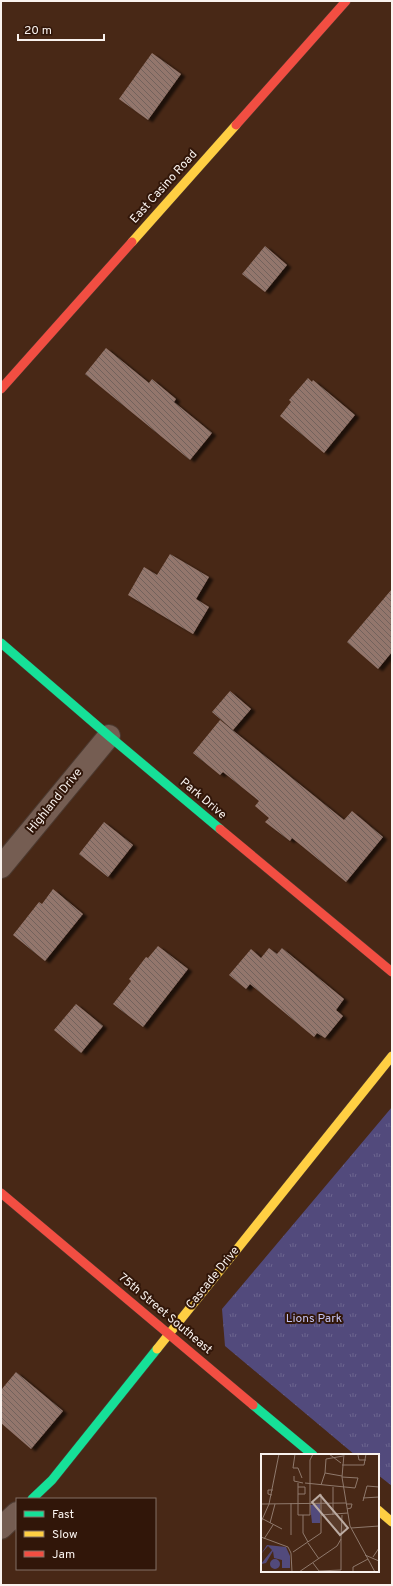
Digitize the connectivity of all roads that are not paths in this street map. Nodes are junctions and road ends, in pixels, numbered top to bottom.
1 (346, 1) edge
2 (1, 389) edge
3 (1, 643) edge
4 (109, 736) junction
5 (1, 867) edge
6 (392, 972) edge
7 (392, 1056) edge
8 (1, 1193) edge
9 (169, 1333) junction
10 (312, 1454) edge
11 (33, 1498) edge
12 (379, 1511) edge
13 (16, 1514) edge
14 (392, 1522) edge
15 (1, 1528) edge

1 - 2 street, East Casino Road
3 - 4 street, Park Drive
4 - 5 street, Highland Drive
4 - 6 street, Park Drive
7 - 9 street, Cascade Drive
8 - 9 street, 75th Street Southeast
9 - 10 street, 75th Street Southeast
9 - 11 street, Cascade Drive
12 - 14 street
13 - 15 street

